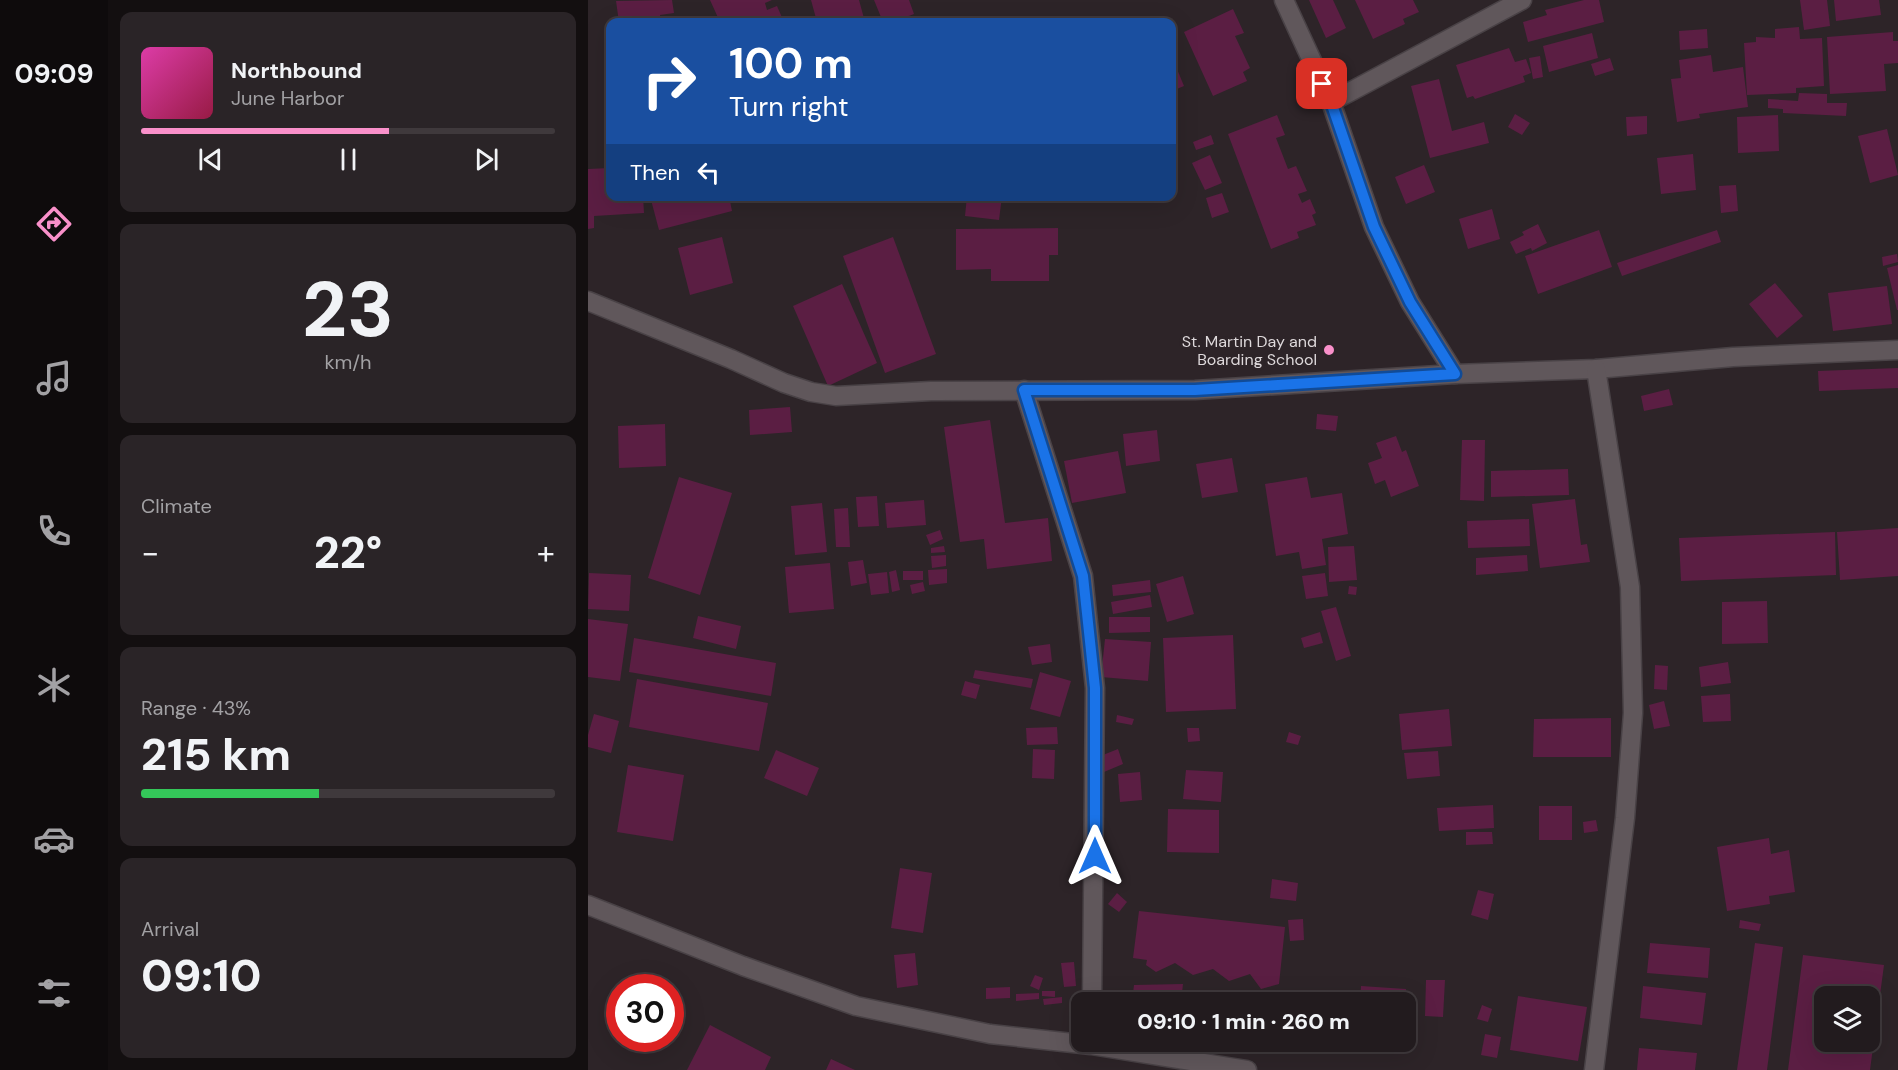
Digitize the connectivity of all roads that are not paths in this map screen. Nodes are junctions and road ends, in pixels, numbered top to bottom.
1 (1284, 0) edge
2 (1522, 0) edge
3 (1331, 102) junction
4 (588, 301) edge
5 (1898, 350) edge
6 (1596, 369) junction
7 (1455, 374) junction
8 (1024, 390) junction
9 (588, 905) edge
10 (1092, 992) edge
11 (1071, 1041) edge
12 (1143, 1052) edge
13 (1246, 1070) edge
14 (1594, 1070) edge

1 - 3 street
2 - 3 street
3 - 7 street
4 - 8 street
5 - 6 street
6 - 7 street
6 - 14 street
7 - 8 street
8 - 10 street
9 - 11 street
12 - 13 street

